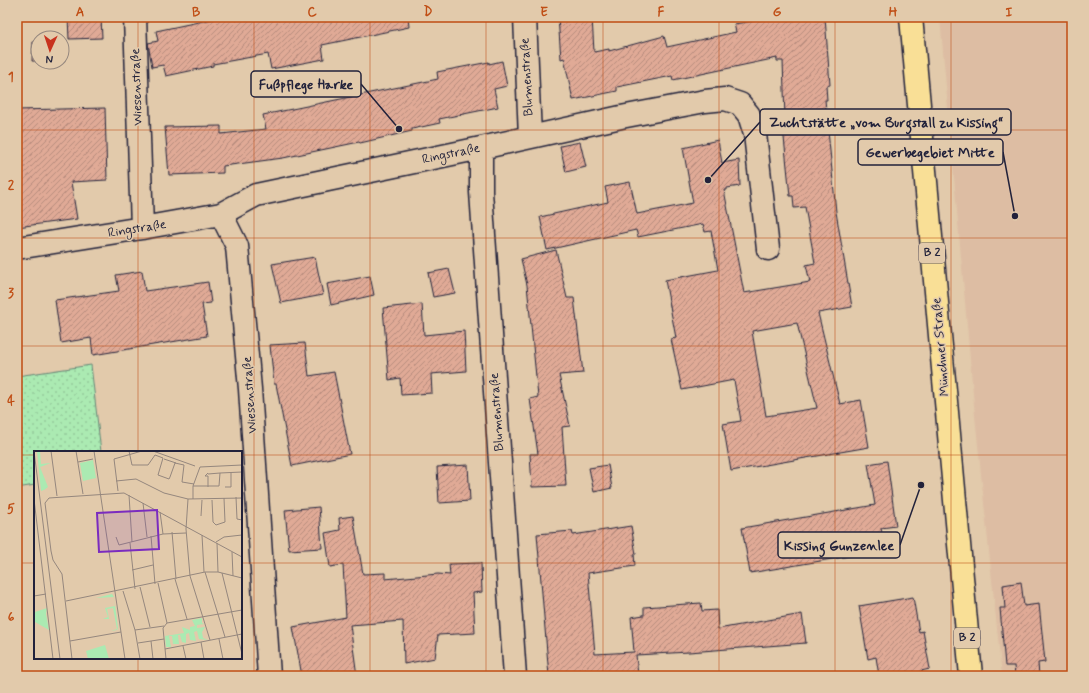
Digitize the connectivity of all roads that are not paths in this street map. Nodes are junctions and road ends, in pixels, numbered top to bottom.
1 (135, 17) edge
2 (524, 17) edge
3 (911, 17) edge
4 (530, 137) junction
5 (481, 148) junction
6 (221, 214) junction
7 (142, 228) junction
8 (17, 248) edge
9 (768, 249) dead end
10 (269, 676) edge
11 (515, 676) edge
12 (971, 676) edge

1 - 7 street, Wiesenstraße
2 - 4 street, Blumenstraße
3 - 12 main road, Münchner Straße / B 2
4 - 5 street, Ringstraße
4 - 9 street, Ringstraße
5 - 6 street, Ringstraße
5 - 11 street, Blumenstraße
6 - 7 street, Ringstraße
6 - 10 street, Wiesenstraße
7 - 8 street, Ringstraße

